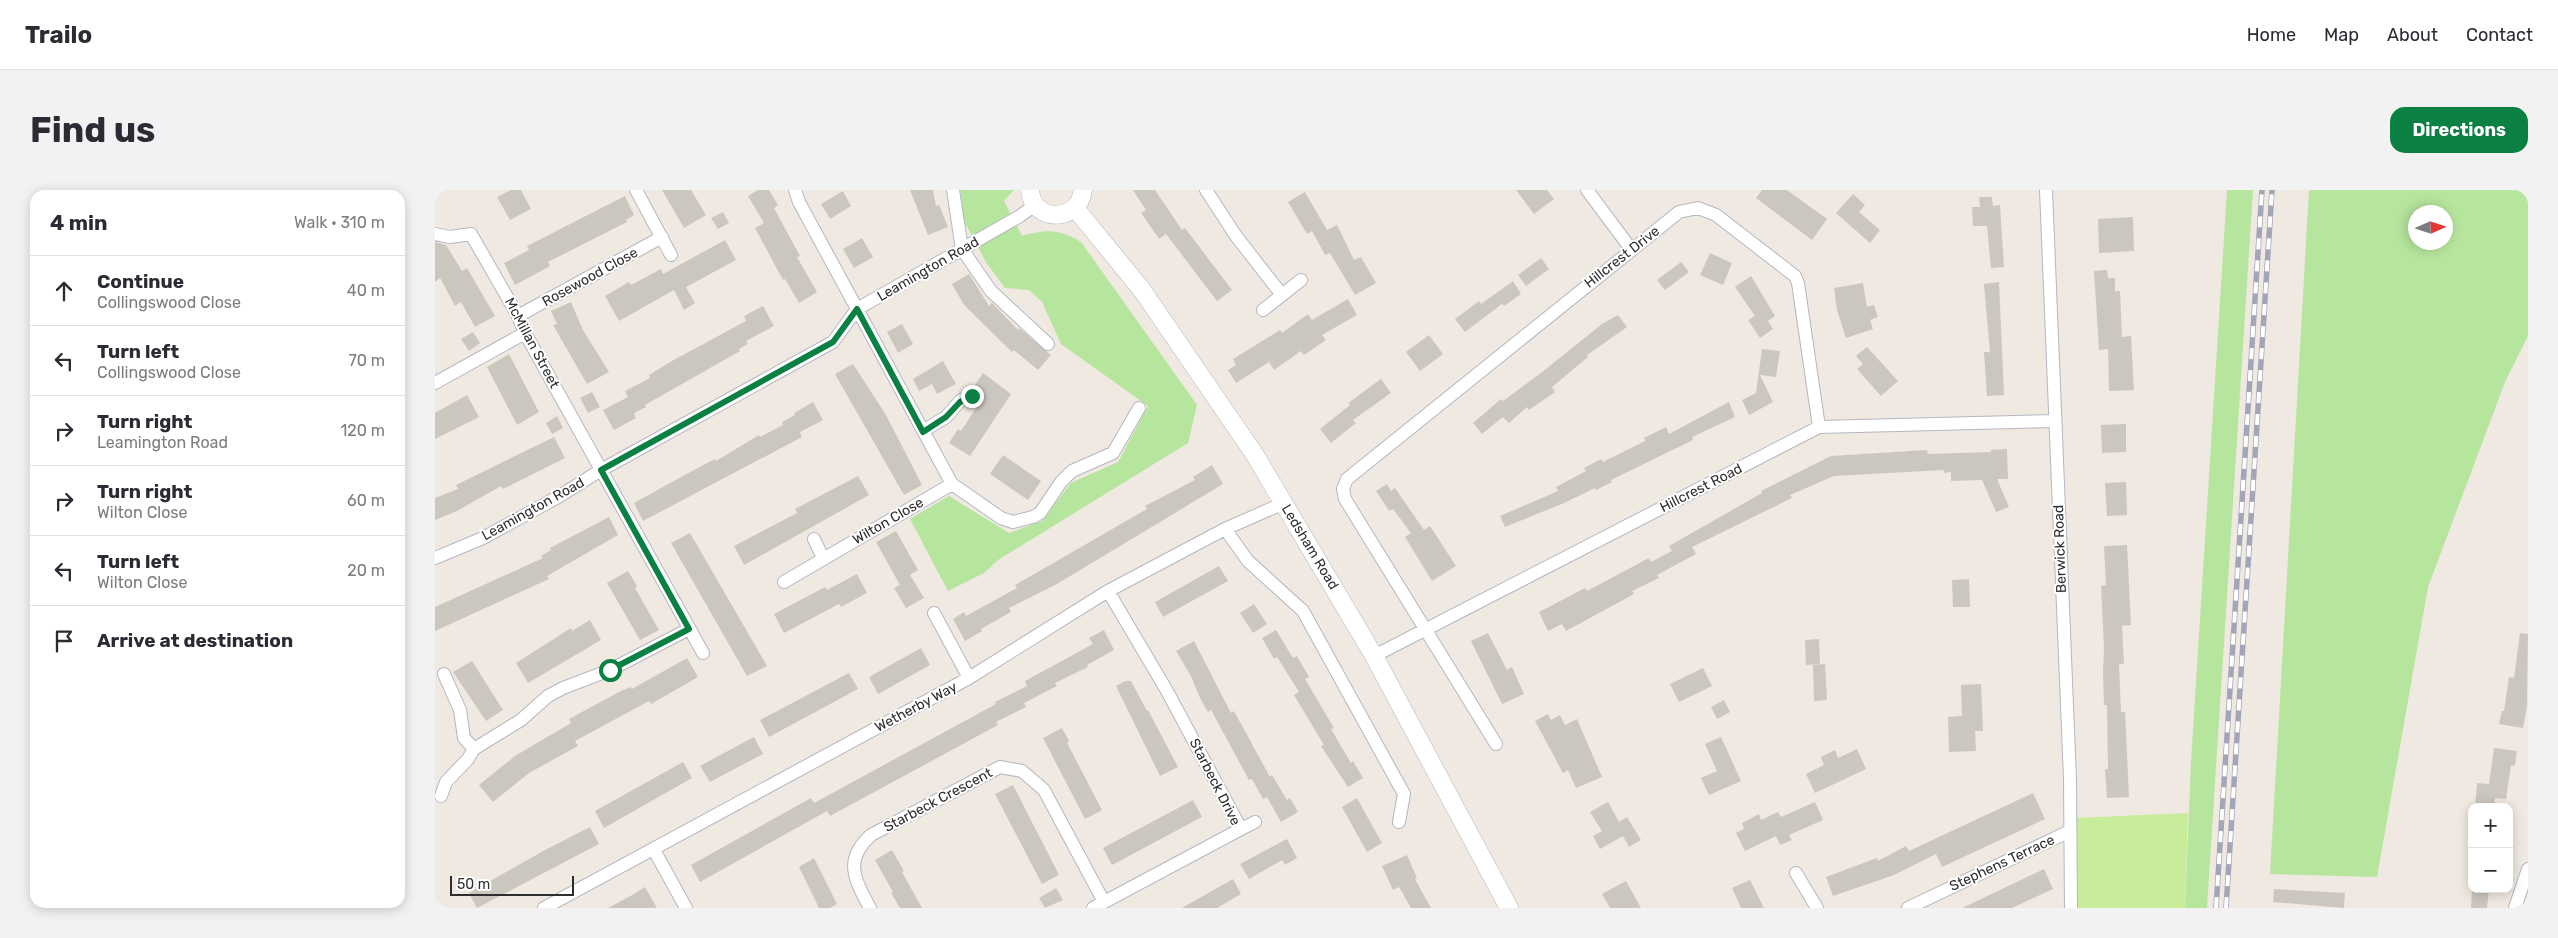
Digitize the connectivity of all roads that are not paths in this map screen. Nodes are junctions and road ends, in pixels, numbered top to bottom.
1 (636, 190) edge
2 (795, 190) edge
3 (953, 190) edge
4 (1083, 190) edge
5 (1206, 190) edge
6 (1587, 190) edge
7 (2046, 190) edge
8 (1032, 198) edge
9 (1075, 208) junction
10 (435, 234) edge
11 (662, 237) junction
12 (962, 249) junction
13 (1631, 250) junction
14 (671, 255) dead end
15 (1301, 280) dead end
16 (1282, 295) junction
17 (857, 309) junction
18 (1263, 310) dead end
19 (518, 316) junction
20 (525, 333) junction
21 (1047, 344) dead end
22 (435, 384) edge
23 (974, 393) dead end
24 (1139, 408) dead end
25 (2054, 421) junction
26 (1819, 427) junction
27 (923, 432) junction
28 (601, 470) junction
29 (953, 484) junction
30 (1284, 503) junction
31 (1225, 529) junction
32 (814, 540) dead end
33 (435, 558) edge
34 (823, 558) junction
35 (784, 582) dead end
36 (1107, 591) junction
37 (934, 613) dead end
38 (1425, 628) junction
39 (689, 629) junction
40 (703, 653) dead end
41 (1374, 656) junction
42 (444, 674) dead end
43 (969, 678) junction
44 (1496, 744) dead end
45 (474, 749) junction
46 (441, 796) dead end
47 (1255, 822) dead end
48 (1399, 822) dead end
49 (1241, 829) junction
50 (2070, 831) junction
51 (654, 850) junction
52 (1797, 873) dead end
53 (2527, 874) edge
54 (1099, 905) edge
55 (544, 908) edge
56 (686, 908) edge
57 (870, 908) edge
58 (1509, 908) edge
59 (1817, 908) edge
60 (1908, 908) edge
61 (2071, 908) edge
62 (2515, 908) edge

1 - 11 street
2 - 17 street
3 - 12 street
4 - 9 main road
5 - 16 street
6 - 13 street
7 - 25 street, Berwick Road
8 - 9 main road
8 - 12 street, Leamington Road
9 - 30 main road, Ledsham Road
10 - 19 street, McMillan Street
11 - 14 street
11 - 19 street, Rosewood Close
12 - 17 street, Leamington Road
12 - 21 street
13 - 26 street, Hillcrest Drive
13 - 38 street, Hillcrest Drive
15 - 16 street
16 - 18 street
17 - 27 street
17 - 28 street, Leamington Road
19 - 20 street, McMillan Street
20 - 22 street
20 - 28 street, McMillan Street
23 - 27 street
24 - 29 street
25 - 26 street, Hillcrest Road
25 - 50 street, Berwick Road
26 - 38 street, Hillcrest Road
27 - 29 street
28 - 33 street, Leamington Road
28 - 39 street, McMillan Street
29 - 34 street, Wilton Close
30 - 31 street, Wetherby Way
30 - 41 main road, Ledsham Road
31 - 36 street, Wetherby Way
31 - 48 street
32 - 34 street
34 - 35 street, Wilton Close
36 - 43 street, Wetherby Way
36 - 49 street, Starbeck Drive
37 - 43 street
38 - 41 street, Hillcrest Road
38 - 44 street
39 - 40 street, McMillan Street
39 - 45 street
41 - 58 main road, Ledsham Road
42 - 45 street
43 - 51 street, Wetherby Way
45 - 46 street
47 - 49 street
49 - 54 street, Starbeck Drive
50 - 60 street, Stephens Terrace
50 - 61 street, Berwick Road
51 - 55 street, Wetherby Way
51 - 56 street
52 - 59 street
53 - 62 street
54 - 57 street, Starbeck Crescent

